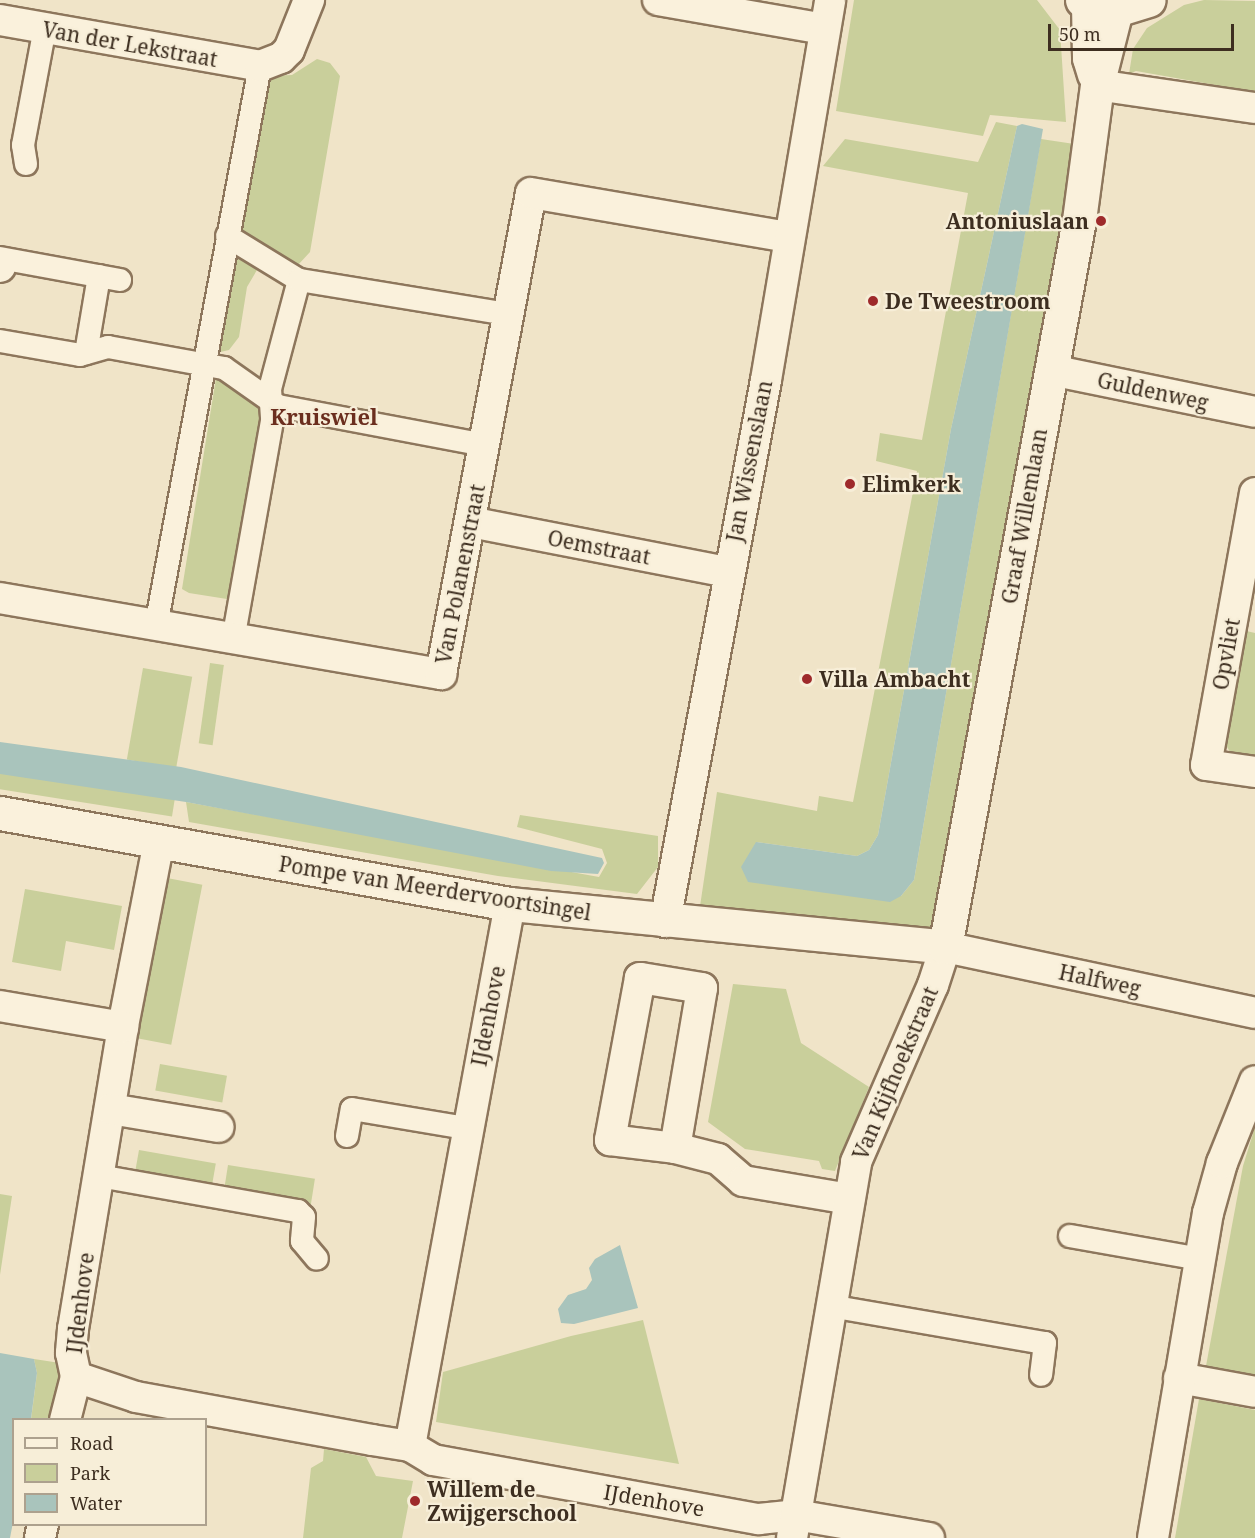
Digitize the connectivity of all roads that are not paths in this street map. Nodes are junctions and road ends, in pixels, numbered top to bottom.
1 (309, 0) edge
2 (658, 0) edge
3 (830, 0) edge
4 (1148, 0) edge
5 (1096, 5) edge
6 (0, 20) edge
7 (45, 28) junction
8 (824, 30) junction
9 (260, 66) junction
10 (1097, 85) junction
11 (1255, 108) edge
12 (26, 164) dead end
13 (227, 236) junction
14 (789, 237) junction
15 (0, 258) edge
16 (299, 279) junction
17 (506, 314) junction
18 (0, 341) edge
19 (86, 354) junction
20 (205, 364) junction
21 (1051, 370) junction
22 (270, 400) junction
23 (1255, 412) edge
24 (485, 445) junction
25 (1255, 494) edge
26 (470, 522) junction
27 (727, 572) junction
28 (0, 598) edge
29 (156, 626) junction
30 (233, 640) junction
31 (1255, 772) edge
32 (0, 813) edge
33 (159, 841) junction
34 (510, 904) junction
35 (665, 922) junction
36 (945, 947) junction
37 (0, 1006) edge
38 (1255, 1013) edge
39 (123, 1027) junction
40 (1255, 1081) edge
41 (110, 1109) junction
42 (219, 1127) dead end
43 (466, 1128) junction
44 (347, 1136) dead end
45 (675, 1148) junction
46 (99, 1176) junction
47 (849, 1200) junction
48 (1070, 1236) dead end
49 (318, 1259) dead end
50 (1200, 1259) junction
51 (830, 1306) junction
52 (1041, 1375) dead end
53 (76, 1377) junction
54 (1179, 1378) junction
55 (1255, 1392) edge
56 (65, 1418) edge
57 (410, 1446) junction
58 (794, 1526) edge
59 (929, 1538) edge
60 (1153, 1538) edge

1 - 9 street
2 - 8 street
3 - 8 street, Jan Wissenslaan
4 - 5 street
5 - 10 street, Graaf Willemlaan
6 - 7 street, Van der Lekstraat
7 - 9 street, Van der Lekstraat
7 - 12 street
8 - 14 street, Jan Wissenslaan
9 - 13 street
10 - 11 street
10 - 21 street, Graaf Willemlaan
13 - 16 street
13 - 20 street
14 - 17 street, Van Polanenstraat
14 - 27 street, Jan Wissenslaan
15 - 19 street
16 - 17 street
16 - 22 street
17 - 24 street, Van Polanenstraat
18 - 19 street
19 - 20 street
20 - 22 street
20 - 29 street
21 - 23 street, Guldenweg
21 - 36 street, Graaf Willemlaan
22 - 24 street
22 - 30 street
24 - 26 street, Van Polanenstraat
25 - 31 street, Opvliet
26 - 27 street, Oemstraat
26 - 30 street, Van Polanenstraat
27 - 35 street, Jan Wissenslaan
28 - 29 street, Van Polanenstraat
29 - 30 street, Van Polanenstraat
32 - 33 street, Pompe van Meerdervoortsingel
33 - 34 street, Pompe van Meerdervoortsingel
33 - 39 street, IJdenhove
34 - 35 street, Pompe van Meerdervoortsingel
34 - 43 street, IJdenhove
35 - 36 street, Pompe van Meerdervoortsingel
36 - 38 street, Halfweg
36 - 47 street, Van Kijfhoekstraat
37 - 39 street
39 - 41 street, IJdenhove
40 - 50 street
41 - 42 street
41 - 46 street, IJdenhove
43 - 44 street
43 - 57 street, IJdenhove
45 - 45 street
45 - 47 street
46 - 49 street
46 - 53 street, IJdenhove
47 - 51 street, Van Kijfhoekstraat
48 - 50 street
50 - 54 street
51 - 52 street
51 - 58 street, Van Kijfhoekstraat
53 - 56 street
53 - 57 street, IJdenhove
54 - 55 street
54 - 60 street
57 - 58 street, IJdenhove
58 - 59 street, IJdenhove

